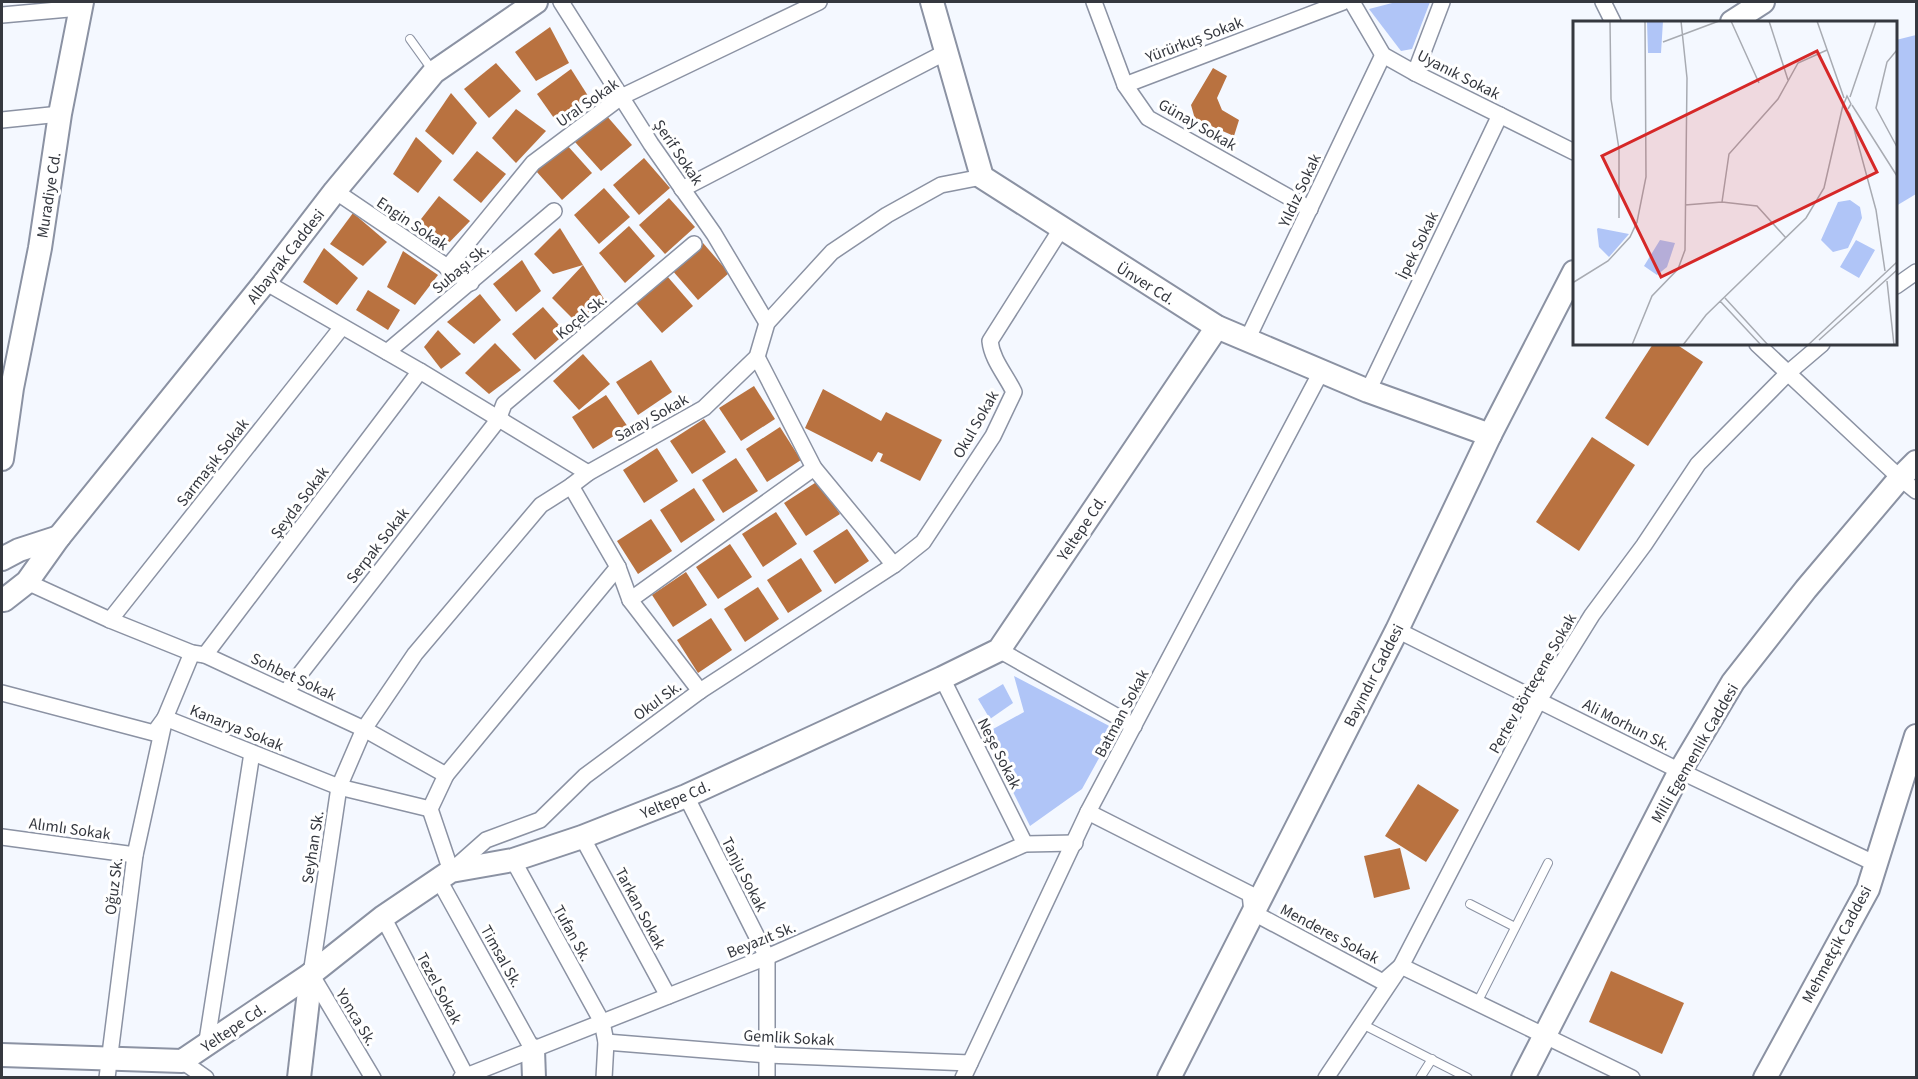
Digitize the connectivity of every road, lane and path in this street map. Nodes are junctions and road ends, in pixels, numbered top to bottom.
1 (537, 2) edge
2 (561, 2) edge
3 (819, 2) edge
4 (932, 2) edge
5 (1094, 2) edge
6 (1343, 2) edge
7 (1352, 2) edge
8 (1442, 2) edge
9 (1603, 2) edge
10 (1762, 2) edge
11 (81, 5) edge
12 (2, 15) edge
13 (1612, 21) edge
14 (1734, 21) edge
15 (410, 39) dead end
16 (946, 52) junction
17 (1383, 55) junction
18 (434, 72) junction
19 (1415, 73) junction
20 (1125, 85) junction
21 (621, 98) junction
22 (60, 114) junction
23 (1500, 115) junction
24 (2, 120) edge
25 (1573, 151) edge
26 (982, 177) junction
27 (682, 189) junction
28 (335, 191) junction
29 (1310, 209) junction
30 (554, 211) dead end
31 (1061, 228) junction
32 (694, 243) dead end
33 (447, 268) junction
34 (1917, 272) edge
35 (1573, 276) edge
36 (265, 282) junction
37 (471, 283) junction
38 (1897, 285) edge
39 (767, 323) junction
40 (342, 327) junction
41 (1217, 327) junction
42 (1247, 340) junction
43 (1758, 345) edge
44 (1821, 345) edge
45 (387, 352) junction
46 (757, 357) junction
47 (1322, 370) junction
48 (420, 371) junction
49 (1789, 372) junction
50 (12, 388) junction
51 (1368, 391) junction
52 (2, 416) edge
53 (498, 420) junction
54 (1490, 435) junction
55 (2, 459) edge
56 (1917, 462) edge
57 (814, 468) junction
58 (588, 473) junction
59 (1908, 484) edge
60 (571, 486) junction
61 (59, 537) junction
62 (2, 559) edge
63 (2, 565) edge
64 (894, 565) junction
65 (618, 567) junction
66 (27, 582) junction
67 (630, 600) junction
68 (3, 603) edge
69 (110, 620) junction
70 (1396, 630) junction
71 (999, 650) junction
72 (199, 654) junction
73 (942, 678) junction
74 (285, 692) junction
75 (700, 692) junction
76 (2, 693) edge
77 (1539, 700) junction
78 (165, 718) junction
79 (1134, 726) junction
80 (364, 729) junction
81 (1917, 736) edge
82 (252, 753) junction
83 (1680, 771) junction
84 (446, 775) junction
85 (339, 787) junction
86 (686, 796) junction
87 (430, 809) junction
88 (1088, 812) junction
89 (2, 837) edge
90 (582, 837) junction
91 (1075, 843) junction
92 (1025, 844) junction
93 (135, 855) junction
94 (513, 860) junction
95 (1548, 863) dead end
96 (1876, 864) junction
97 (445, 876) junction
98 (1470, 904) dead end
99 (1252, 912) junction
100 (383, 917) junction
101 (1515, 927) junction
102 (767, 957) junction
103 (1401, 966) junction
104 (311, 974) junction
105 (668, 996) junction
106 (1477, 1003) junction
107 (602, 1022) junction
108 (1362, 1024) junction
109 (1545, 1036) junction
110 (606, 1042) junction
111 (206, 1047) junction
112 (533, 1050) junction
113 (2, 1055) edge
114 (767, 1055) junction
115 (1432, 1059) junction
116 (182, 1061) junction
117 (970, 1063) junction
118 (108, 1069) edge
119 (1452, 1069) junction
120 (206, 1077) edge
121 (299, 1077) edge
122 (373, 1077) edge
123 (464, 1077) edge
124 (534, 1077) edge
125 (604, 1077) edge
126 (767, 1077) edge
127 (963, 1077) edge
128 (1169, 1077) edge
129 (1326, 1077) edge
130 (1420, 1077) edge
131 (1448, 1077) edge
132 (1468, 1077) edge
133 (1523, 1077) edge
134 (1632, 1077) edge
135 (1765, 1077) edge

1 - 18 street, Albayrak Caddesi
2 - 21 street, Şerif Sokak
3 - 21 street, Ural Sokak
4 - 16 street
5 - 20 street, Günay Sokak
6 - 20 street, Yürürkuş Sokak
7 - 17 street
8 - 19 street
9 - 13 street
10 - 14 street
11 - 12 street
11 - 22 street, Muradiye Cd.
15 - 18 lane
16 - 26 street
16 - 27 street
17 - 19 street, Uyanık Sokak
17 - 29 street, Yıldız Sokak
18 - 28 street, Albayrak Caddesi
19 - 23 street, Uyanık Sokak
20 - 29 street, Günay Sokak
21 - 27 street, Şerif Sokak
21 - 33 street, Ural Sokak
22 - 24 street
22 - 50 street, Muradiye Cd.
23 - 25 street, Uyanık Sokak
23 - 51 street, İpek Sokak
26 - 31 street, Ünver Cd.
26 - 39 street, Saray Sokak
27 - 39 street, Şerif Sokak
28 - 33 street, Engin Sokak
28 - 36 street, Albayrak Caddesi
29 - 42 street, Yıldız Sokak
30 - 37 street, Subaşı Sk.
31 - 41 street, Ünver Cd.
31 - 64 street, Okul Sokak
32 - 53 street, Koçel Sk.
33 - 37 street, Engin Sokak
34 - 38 street
35 - 54 street, Bayındır Caddesi
36 - 40 street
36 - 61 street, Albayrak Caddesi
37 - 45 street, Subaşı Sk.
39 - 46 street, Saray Sokak
40 - 45 street
40 - 69 street, Sarmaşık Sokak
41 - 42 street, Ünver Cd.
41 - 71 street, Yeltepe Cd.
42 - 47 street, Ünver Cd.
43 - 49 street
44 - 49 street, Pertev Börteçene Sokak
45 - 48 street
46 - 57 street
46 - 58 street, Saray Sokak
47 - 51 street, Ünver Cd.
47 - 79 street, Batman Sokak
48 - 53 street
48 - 72 street, Şeyda Sokak
49 - 59 street
49 - 77 street, Pertev Börteçene Sokak
50 - 52 street, Muradiye Cd.
50 - 55 street, Muradiye Cd.
51 - 54 street, Ünver Cd.
53 - 58 street
53 - 74 street, Serpak Sokak
54 - 70 street, Bayındır Caddesi
56 - 59 street, Milli Egemenlik Caddesi
57 - 64 street
57 - 67 street
58 - 60 street, Saray Sokak
59 - 83 street, Milli Egemenlik Caddesi
60 - 65 street
60 - 80 street, Saray Sokak
61 - 62 street
61 - 66 street, Albayrak Caddesi
63 - 68 street
64 - 75 street, Okul Sk.
65 - 67 street
65 - 84 street
66 - 68 street, Albayrak Caddesi
66 - 69 street, Sohbet Sokak
67 - 75 street
69 - 72 street, Sohbet Sokak
70 - 77 street, Ali Morhun Sk.
70 - 99 street, Bayındır Caddesi
71 - 73 street, Yeltepe Cd.
71 - 79 street
72 - 74 street, Sohbet Sokak
72 - 78 street, Şeyda Sokak
73 - 86 street, Yeltepe Cd.
73 - 92 street, Neşe Sokak
74 - 80 street, Sohbet Sokak
75 - 97 street, Okul Sk.
76 - 78 street, Kanarya Sokak
77 - 83 street, Ali Morhun Sk.
77 - 103 street, Pertev Börteçene Sokak
78 - 82 street, Kanarya Sokak
78 - 93 street, Oğuz Sk.
79 - 88 street, Batman Sokak
80 - 84 street, Sohbet Sokak
80 - 85 street, Seyhan Sk.
81 - 96 street, Mehmetçik Caddesi
82 - 85 street, Kanarya Sokak
82 - 111 street
83 - 96 street, Ali Morhun Sk.
83 - 109 street, Milli Egemenlik Caddesi
84 - 87 street
85 - 87 street, Kanarya Sokak
85 - 104 street, Seyhan Sk.
86 - 90 street, Yeltepe Cd.
86 - 102 street, Tanju Sokak
87 - 97 street
88 - 91 street, Batman Sokak
88 - 99 street
89 - 93 street, Alımlı Sokak
90 - 94 street, Yeltepe Cd.
90 - 105 street, Tarkan Sokak
91 - 92 street, Beyazıt Sk.
91 - 117 street, Batman Sokak
92 - 102 street, Beyazıt Sk.
93 - 118 street, Oğuz Sk.
94 - 97 street, Yeltepe Cd.
94 - 107 street, Tufan Sk.
95 - 101 lane
96 - 135 street, Mehmetçik Caddesi
97 - 100 street, Yeltepe Cd.
97 - 112 street, Timsal Sk.
98 - 101 lane
99 - 103 street, Menderes Sokak
99 - 128 street, Bayındır Caddesi
100 - 104 street, Yeltepe Cd.
100 - 123 street, Tezel Sokak
101 - 106 lane
102 - 105 street, Beyazıt Sk.
102 - 114 street, Tanju Sokak
103 - 106 street, Menderes Sokak
103 - 108 street, Pertev Börteçene Sokak
104 - 111 street, Yeltepe Cd.
104 - 121 street
104 - 122 street, Yonca Sk.
105 - 107 street, Beyazıt Sk.
106 - 109 street, Menderes Sokak
107 - 110 street, Tufan Sk.
107 - 112 street, Beyazıt Sk.
108 - 115 lane
108 - 129 street, Pertev Börteçene Sokak
109 - 133 street, Milli Egemenlik Caddesi
109 - 134 street, Menderes Sokak
110 - 114 street, Gemlik Sokak
110 - 125 street, Tufan Sk.
111 - 116 street, Yeltepe Cd.
112 - 123 street, Beyazıt Sk.
112 - 124 street
113 - 118 street, Yeltepe Cd.
114 - 117 street, Gemlik Sokak
114 - 126 street, Tanju Sokak
115 - 119 lane
115 - 130 lane
116 - 118 street, Yeltepe Cd.
116 - 120 street
117 - 127 street, Batman Sokak
119 - 131 lane
119 - 132 lane

